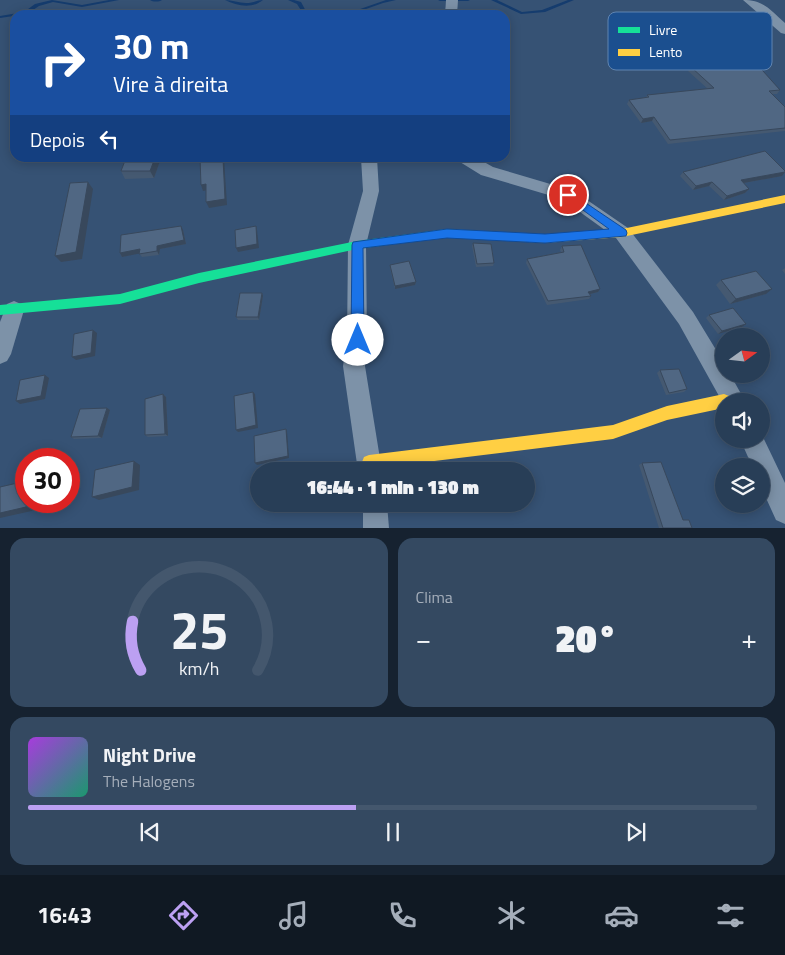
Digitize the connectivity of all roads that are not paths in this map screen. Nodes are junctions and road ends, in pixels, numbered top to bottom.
1 (749, 0) edge
2 (765, 12) edge
3 (772, 18) edge
4 (785, 30) edge
5 (369, 162) edge
6 (472, 162) edge
7 (785, 199) edge
8 (622, 233) junction
9 (357, 245) junction
10 (7, 310) edge
11 (0, 354) edge
12 (725, 393) edge
13 (715, 403) edge
14 (756, 448) edge
15 (369, 462) edge
16 (398, 462) edge
17 (785, 511) edge
18 (375, 512) edge
19 (376, 528) edge

1 - 2 street
3 - 4 street
5 - 9 street
6 - 8 street
7 - 8 street
8 - 9 street
8 - 12 street
9 - 10 street
9 - 15 street
10 - 11 street
13 - 16 street
14 - 17 street
18 - 19 street

